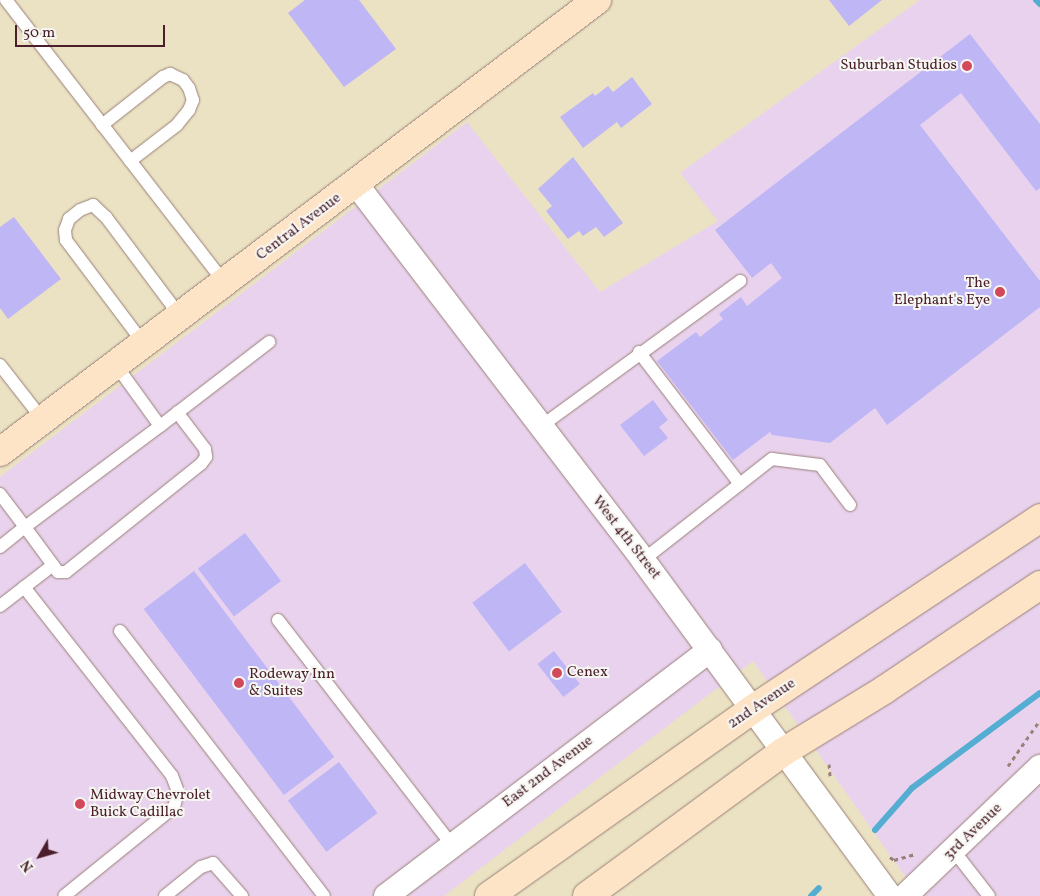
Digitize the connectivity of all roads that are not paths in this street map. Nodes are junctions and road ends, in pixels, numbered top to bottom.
1 (6, 0) edge
2 (597, 0) edge
3 (102, 124) junction
4 (130, 161) junction
5 (356, 184) junction
6 (740, 281) dead end
7 (225, 283) junction
8 (180, 316) junction
9 (269, 342) dead end
10 (144, 344) junction
11 (639, 352) junction
12 (0, 365) edge
13 (116, 365) junction
14 (177, 412) junction
15 (43, 420) junction
16 (160, 426) junction
17 (540, 427) junction
18 (0, 452) edge
19 (740, 484) junction
20 (0, 494) edge
21 (850, 505) dead end
22 (1040, 518) edge
23 (25, 527) junction
24 (0, 546) edge
25 (643, 560) junction
26 (53, 565) junction
27 (1040, 585) edge
28 (24, 587) junction
29 (0, 606) edge
30 (278, 620) dead end
31 (120, 632) dead end
32 (710, 650) junction
33 (753, 709) junction
34 (783, 752) junction
35 (1040, 768) edge
36 (452, 845) junction
37 (954, 851) junction
38 (64, 896) edge
39 (165, 896) edge
40 (242, 896) edge
41 (324, 896) edge
42 (386, 896) edge
43 (488, 896) edge
44 (587, 896) edge
45 (890, 896) edge
46 (905, 896) edge
47 (989, 896) edge

1 - 3 lane
2 - 5 main road, Central Avenue
3 - 4 lane
3 - 4 lane
4 - 7 lane
5 - 7 main road, Central Avenue
5 - 17 street, West 4th Street
6 - 11 lane
7 - 8 main road, Central Avenue
8 - 10 main road, Central Avenue
8 - 10 lane
9 - 14 lane
10 - 13 main road, Central Avenue
11 - 17 lane
11 - 19 lane
12 - 15 lane
13 - 15 main road, Central Avenue
13 - 16 lane
14 - 16 lane
14 - 26 lane
15 - 18 main road, Central Avenue
16 - 23 lane
17 - 25 street, West 4th Street
19 - 21 lane
19 - 25 lane
20 - 23 lane
22 - 33 main road, 2nd Avenue
23 - 24 lane
23 - 26 lane
25 - 32 street, West 4th Street
26 - 28 lane
27 - 34 main road
28 - 29 lane
28 - 38 lane
30 - 36 lane
31 - 41 lane
32 - 33 street, West 4th Street
32 - 36 street, East 2nd Avenue
33 - 34 street, West 4th Street
33 - 43 main road, 2nd Avenue
34 - 44 main road
34 - 45 street, West 4th Street
35 - 37 street, 3rd Avenue
36 - 42 street, East 2nd Avenue
37 - 46 street, 3rd Avenue
37 - 47 lane
39 - 40 lane

